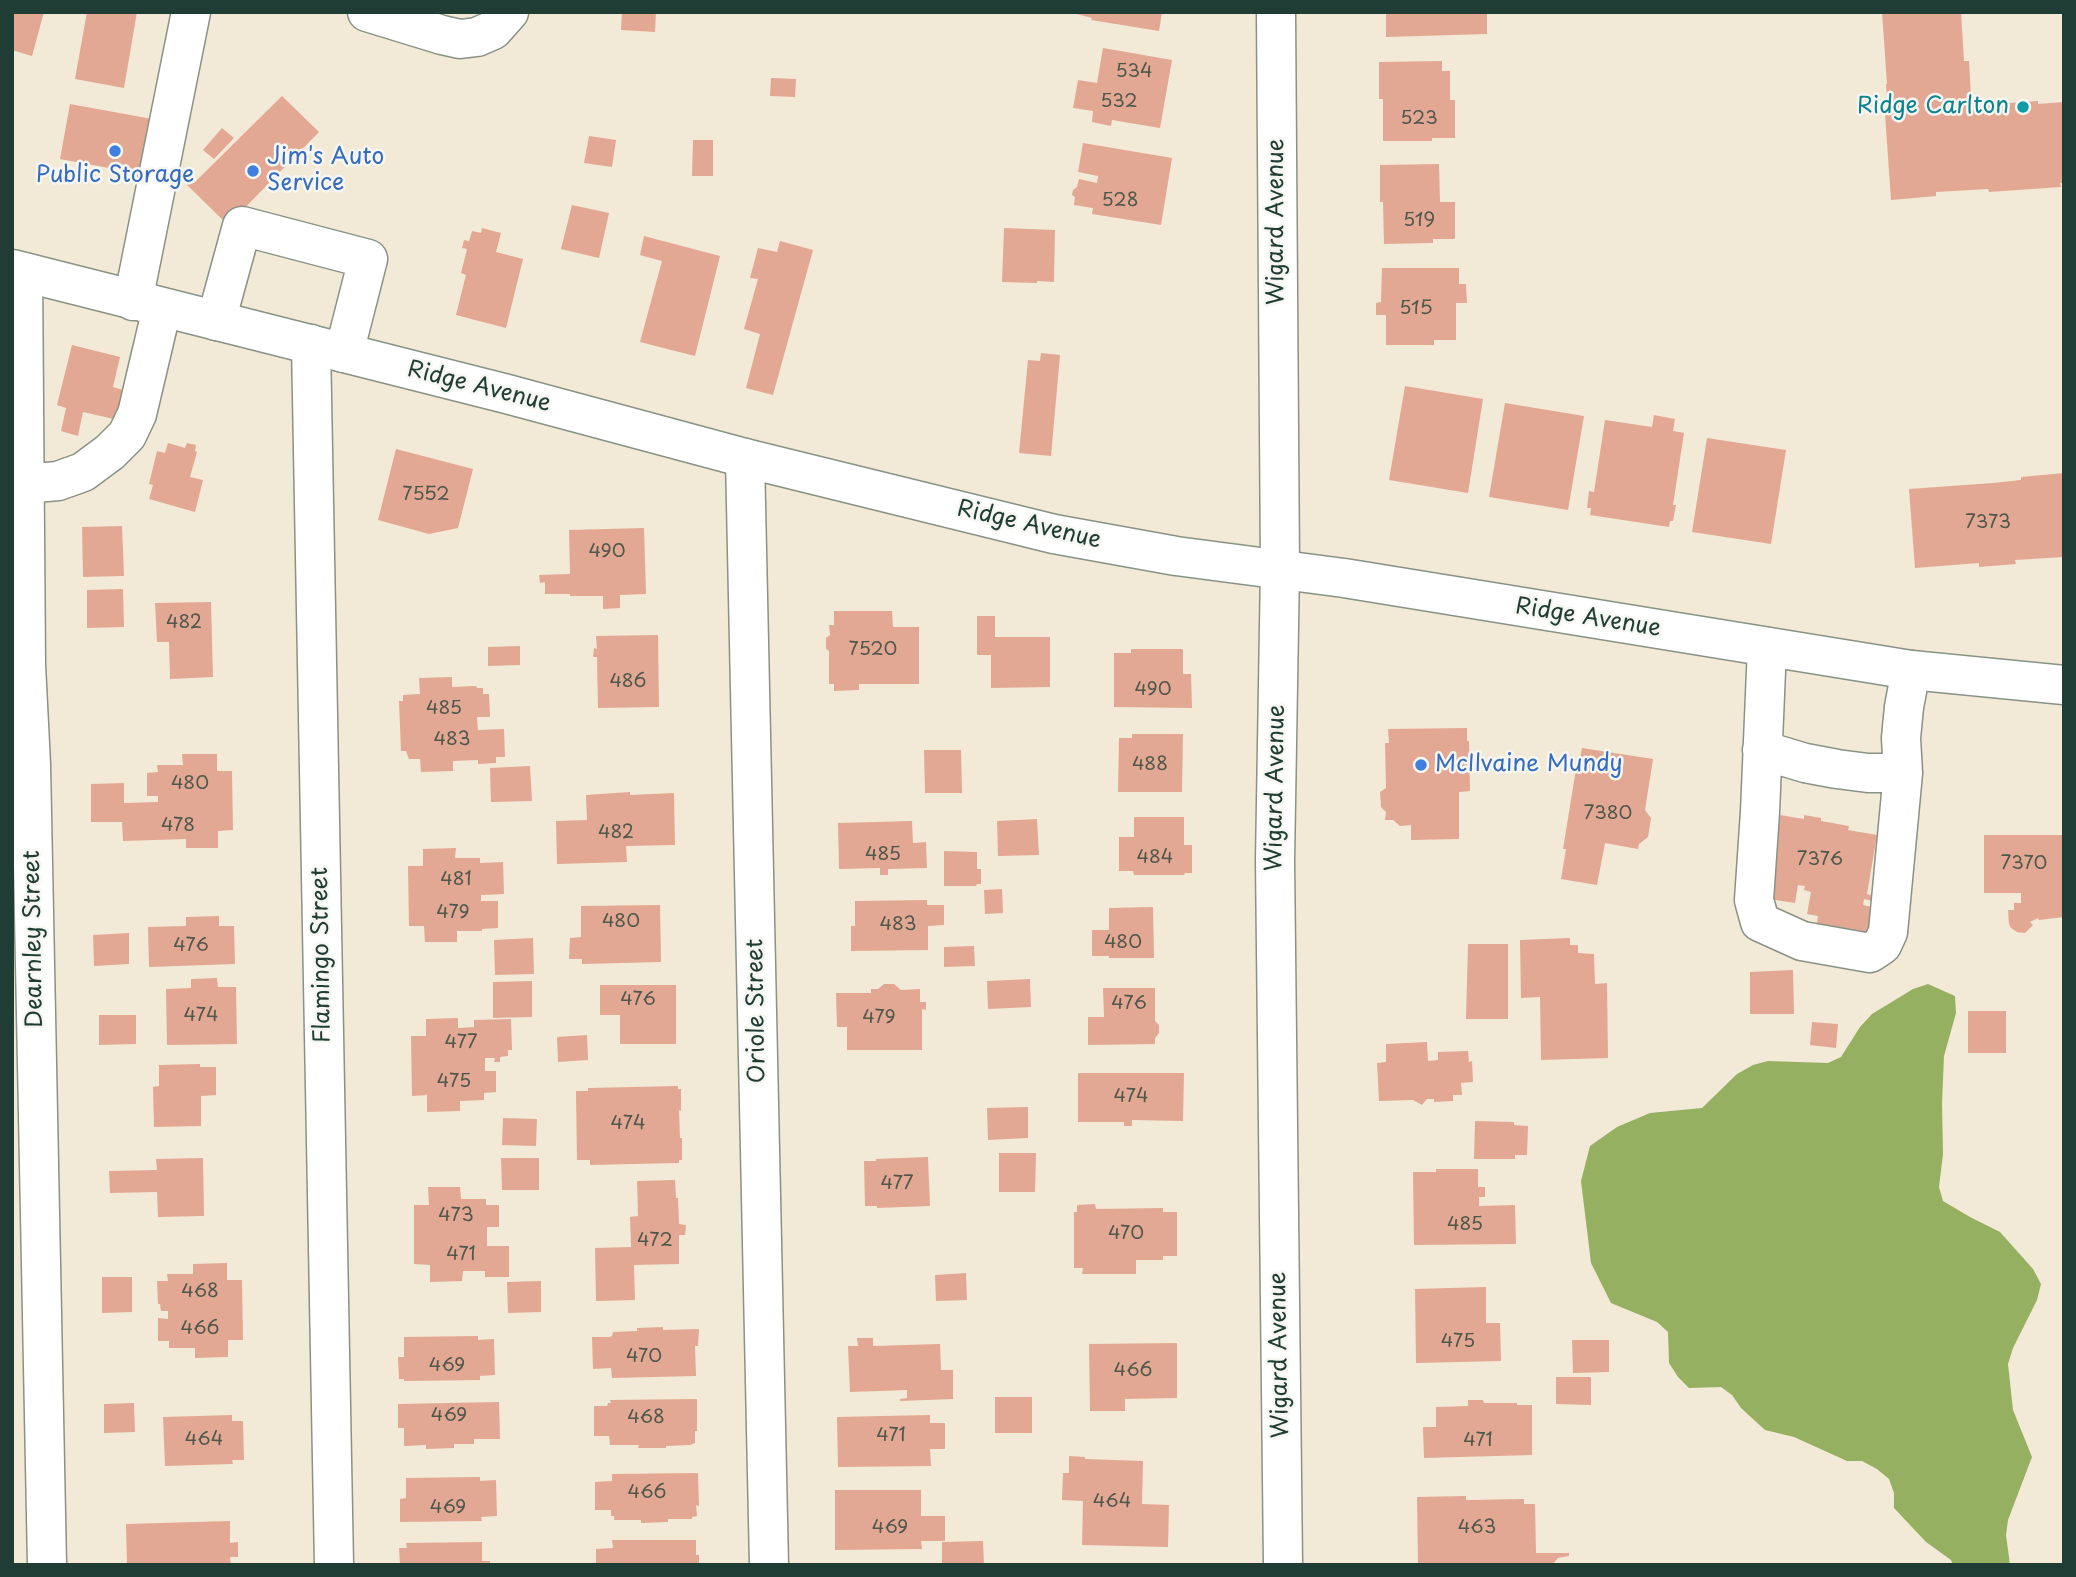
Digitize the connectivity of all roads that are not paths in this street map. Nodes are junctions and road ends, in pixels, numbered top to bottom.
1 (191, 12) edge
2 (367, 12) edge
3 (509, 12) edge
4 (1276, 12) edge
5 (17, 271) edge
6 (147, 304) junction
7 (216, 321) junction
8 (327, 349) junction
9 (745, 458) junction
10 (18, 483) edge
11 (1280, 568) junction
12 (1767, 648) junction
13 (1911, 670) junction
14 (2064, 685) edge
15 (20, 697) edge
16 (1762, 750) junction
17 (1903, 773) junction
18 (47, 1565) edge
19 (334, 1565) edge
20 (769, 1565) edge
21 (1283, 1565) edge

1 - 6 street
2 - 3 street
4 - 11 street, Wigard Avenue
5 - 6 street, Ridge Avenue
5 - 10 street, Dearnley Street
6 - 7 street, Ridge Avenue
6 - 10 street
7 - 8 street, Ridge Avenue
7 - 8 street, Flamingo Street
8 - 9 street, Ridge Avenue
8 - 19 street, Flamingo Street
9 - 11 street, Ridge Avenue
9 - 20 street, Oriole Street
10 - 15 street, Dearnley Street
11 - 12 street, Ridge Avenue
11 - 21 street, Wigard Avenue
12 - 13 street, Ridge Avenue
12 - 16 street
13 - 14 street, Ridge Avenue
13 - 17 street
15 - 18 street, Dearnley Street
16 - 17 street
16 - 17 street

